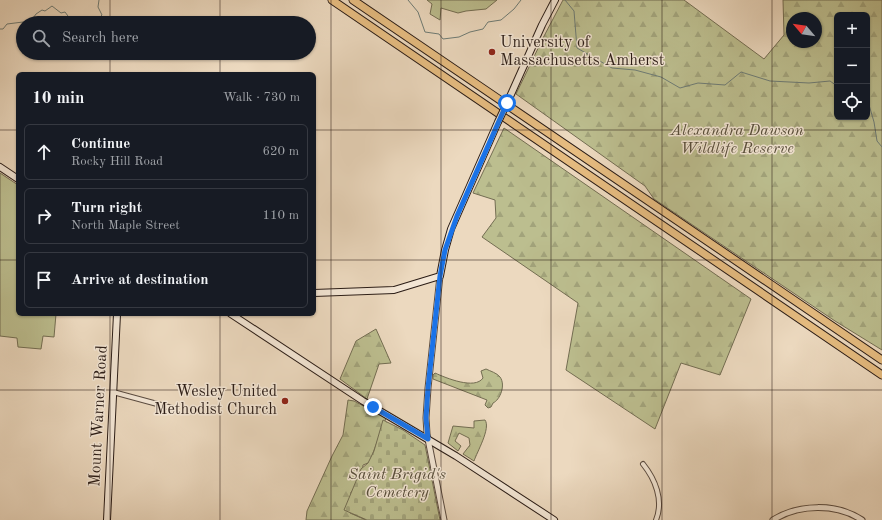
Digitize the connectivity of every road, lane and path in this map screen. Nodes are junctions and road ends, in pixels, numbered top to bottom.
1 (332, 0) edge
2 (353, 0) edge
3 (555, 0) edge
4 (0, 167) edge
5 (16, 178) edge
6 (440, 276) junction
7 (316, 293) edge
8 (117, 316) edge
9 (236, 316) edge
10 (882, 360) edge
11 (882, 375) edge
12 (113, 392) junction
13 (172, 408) dead end
14 (428, 439) junction
15 (643, 464) dead end
16 (107, 520) edge
17 (444, 520) edge
18 (554, 520) edge
19 (656, 520) edge
20 (773, 520) edge
21 (862, 520) edge

1 - 11 main road
2 - 10 main road
3 - 6 main road, bridge
4 - 5 main road
6 - 7 main road
6 - 14 street
8 - 12 main road, Mount Warner Road
9 - 14 main road
12 - 13 street
12 - 16 main road, Mount Warner Road
14 - 17 street
14 - 18 main road
15 - 19 street
20 - 21 street

